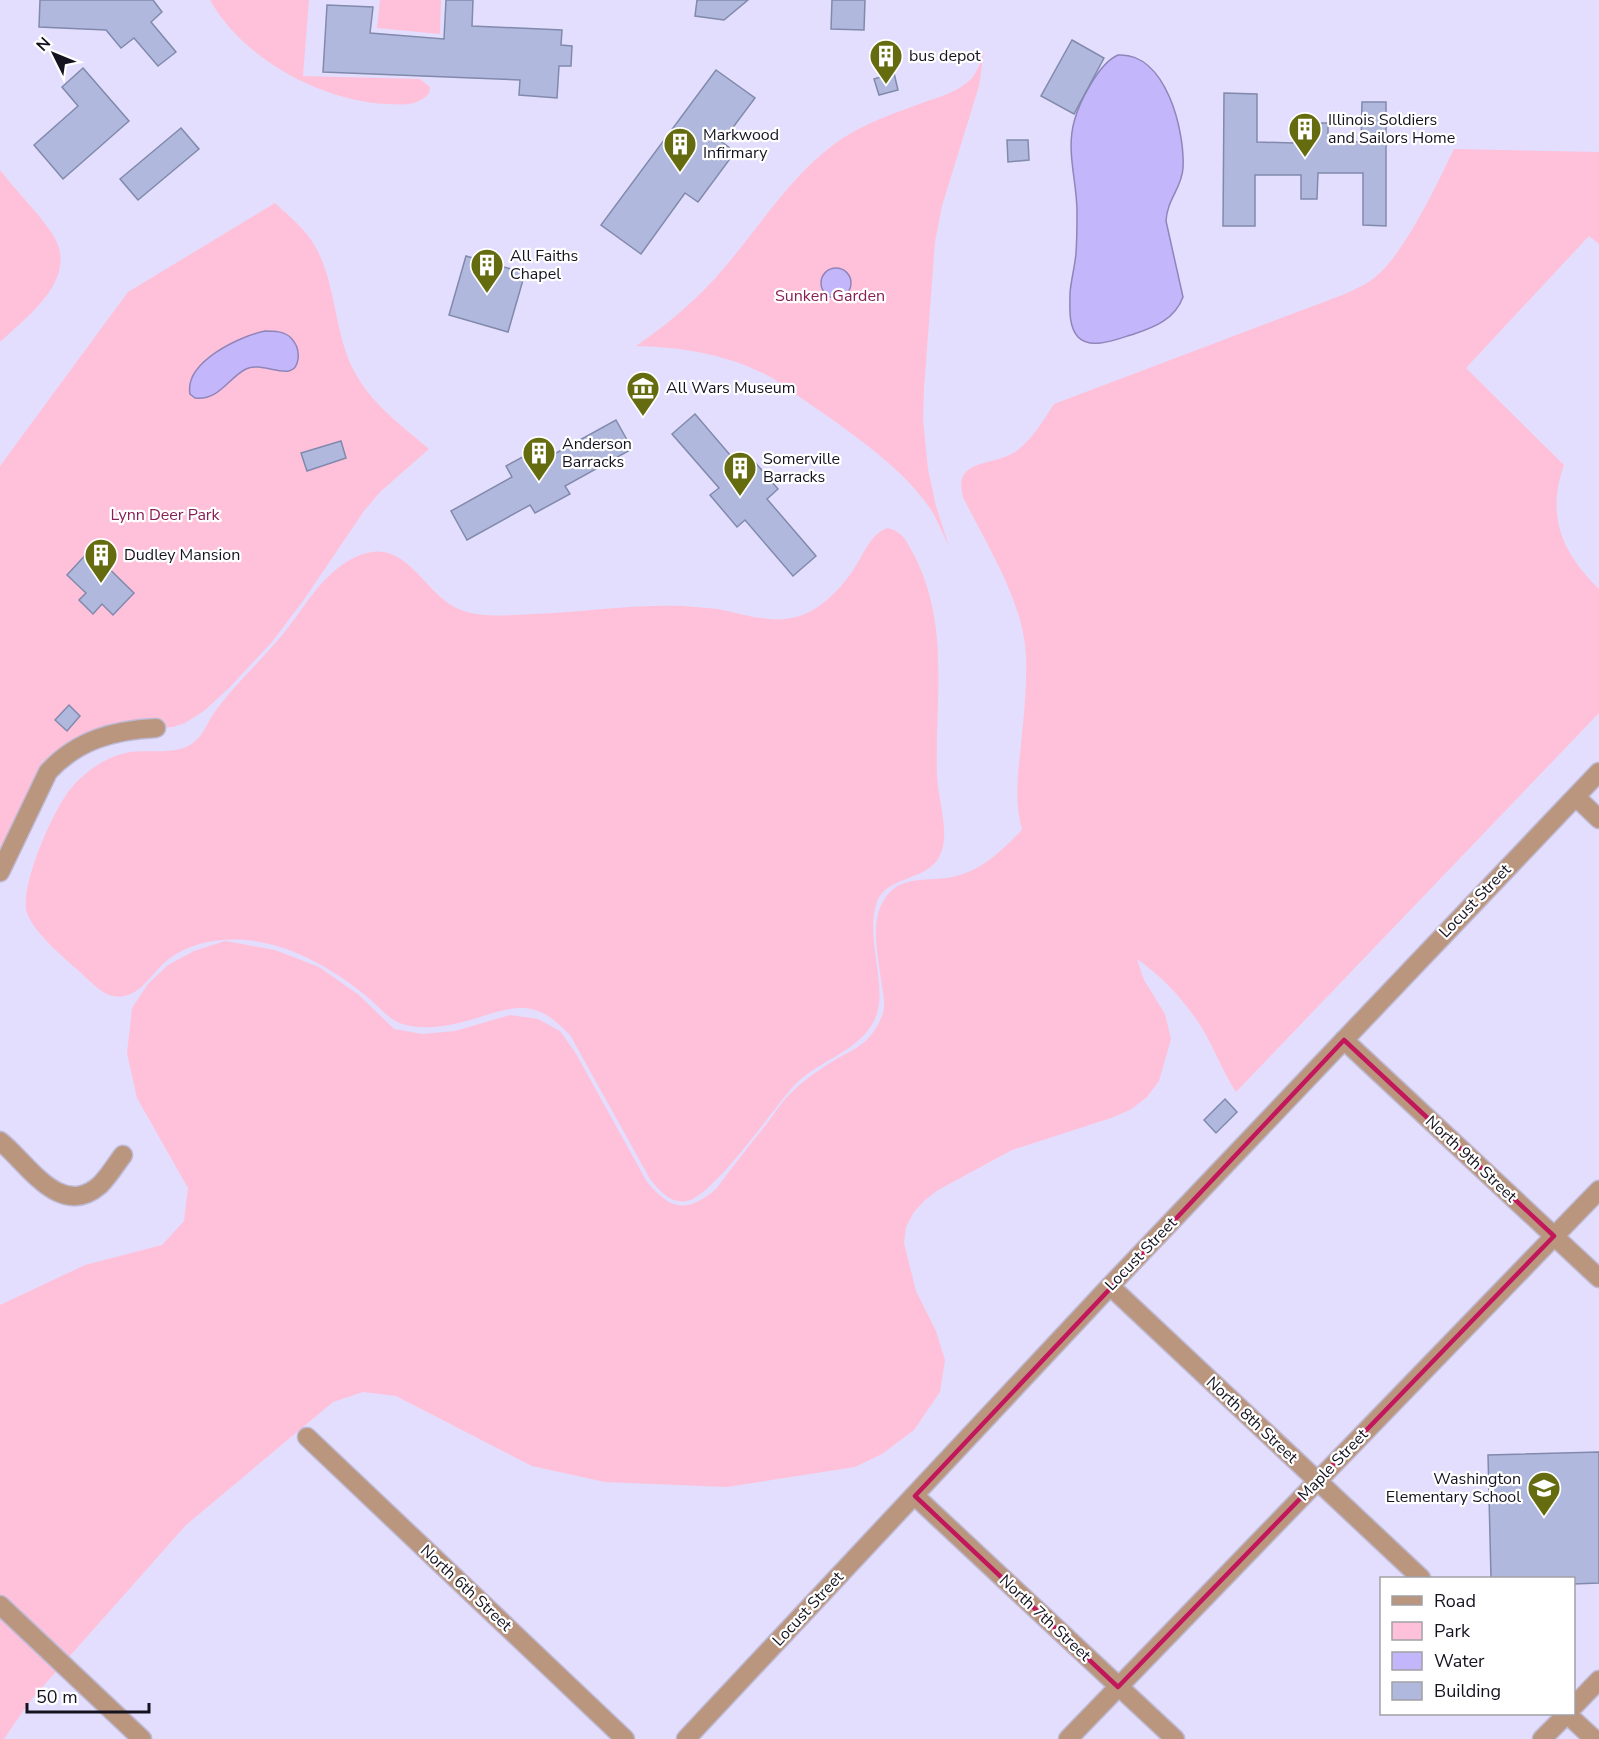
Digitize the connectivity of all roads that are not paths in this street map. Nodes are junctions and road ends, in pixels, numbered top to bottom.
1 (156, 728) dead end
2 (1599, 772) edge
3 (1576, 797) junction
4 (1599, 819) edge
5 (0, 872) edge
6 (1344, 1040) junction
7 (0, 1141) edge
8 (123, 1155) dead end
9 (1599, 1190) edge
10 (1554, 1236) junction
11 (1599, 1278) edge
12 (1110, 1286) junction
13 (307, 1437) dead end
14 (1317, 1482) junction
15 (915, 1496) junction
16 (1420, 1577) edge
17 (0, 1605) edge
18 (1599, 1680) edge
19 (1118, 1687) junction
20 (1575, 1705) edge
21 (1565, 1715) edge
22 (1569, 1715) edge
23 (142, 1739) edge
24 (625, 1739) edge
25 (686, 1739) edge
26 (1068, 1739) edge
27 (1175, 1739) edge
28 (1542, 1739) edge
29 (1594, 1739) edge

1 - 5 street
2 - 3 street, Locust Street
3 - 4 street
3 - 6 street, Locust Street
6 - 10 street, North 9th Street
6 - 12 street, Locust Street
7 - 8 street
9 - 10 street, Maple Street
10 - 11 street, North 9th Street
10 - 14 street, Maple Street
12 - 14 street, North 8th Street
12 - 15 street, Locust Street
13 - 24 street, North 6th Street
14 - 16 street, North 8th Street
14 - 19 street, Maple Street
15 - 19 street, North 7th Street
15 - 25 street, Locust Street
17 - 23 street
18 - 20 street
19 - 26 street, Maple Street
19 - 27 street, North 7th Street
21 - 28 street
22 - 29 street

